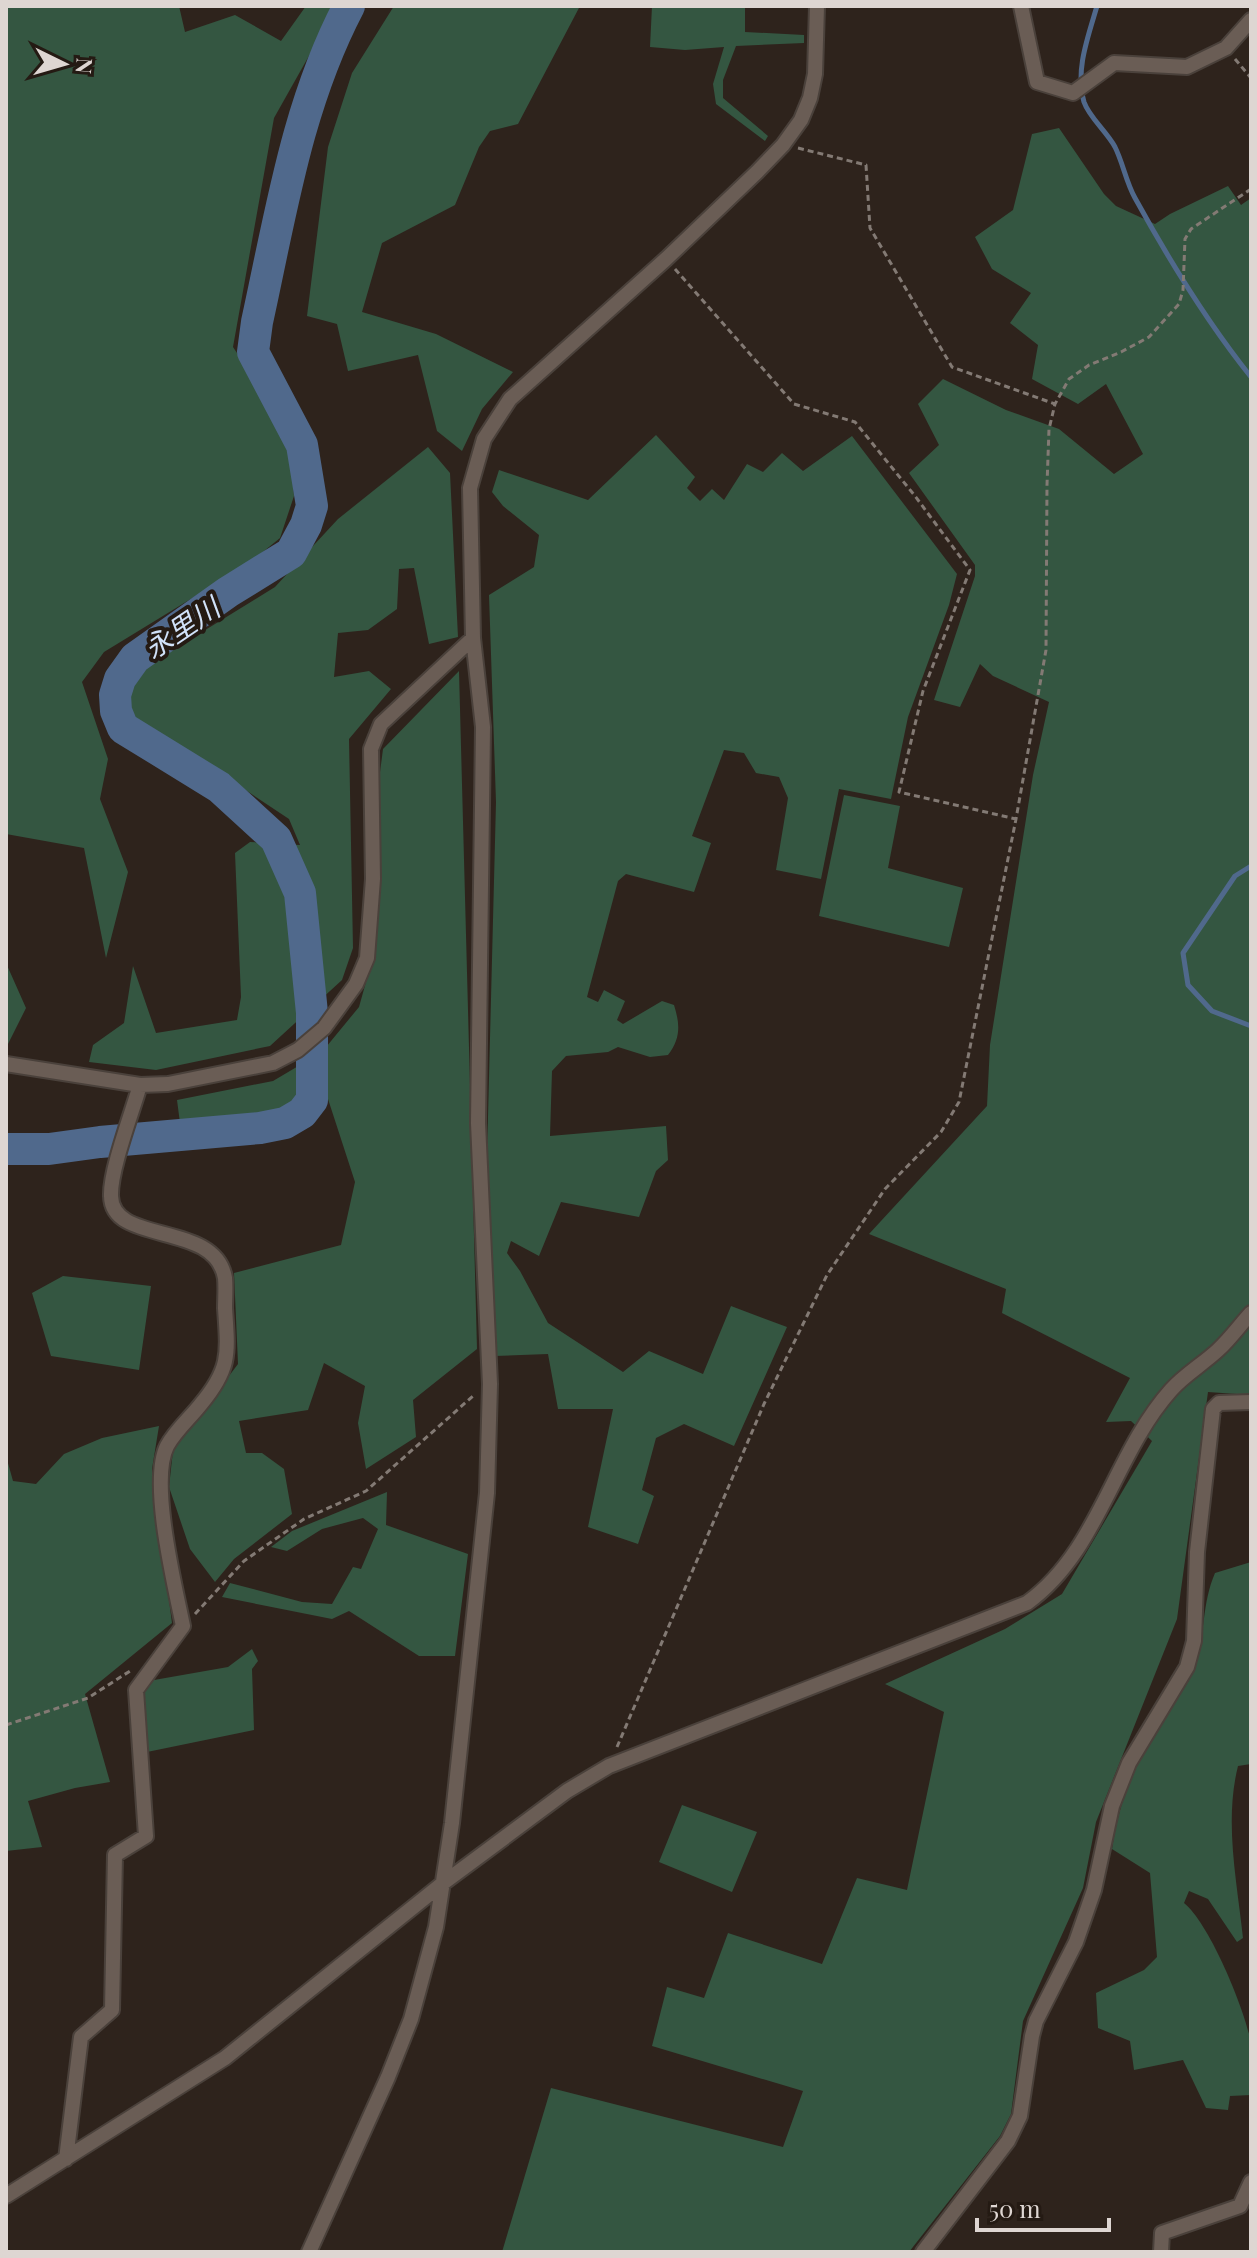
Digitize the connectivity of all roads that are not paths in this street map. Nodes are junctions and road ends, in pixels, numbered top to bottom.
1 (817, 6) edge
2 (1021, 6) edge
3 (1251, 20) edge
4 (473, 638) junction
5 (6, 1064) edge
6 (140, 1085) junction
7 (1251, 1313) edge
8 (1251, 1402) edge
9 (442, 1884) junction
10 (66, 2159) junction
11 (1251, 2182) edge
12 (6, 2196) edge
13 (309, 2252) edge
14 (923, 2252) edge
15 (1161, 2252) edge

1 - 4 street
2 - 3 street
4 - 6 street
4 - 9 street
5 - 6 street
6 - 10 street
7 - 9 street
8 - 14 street
9 - 10 street
9 - 13 street
10 - 12 street
11 - 15 street

